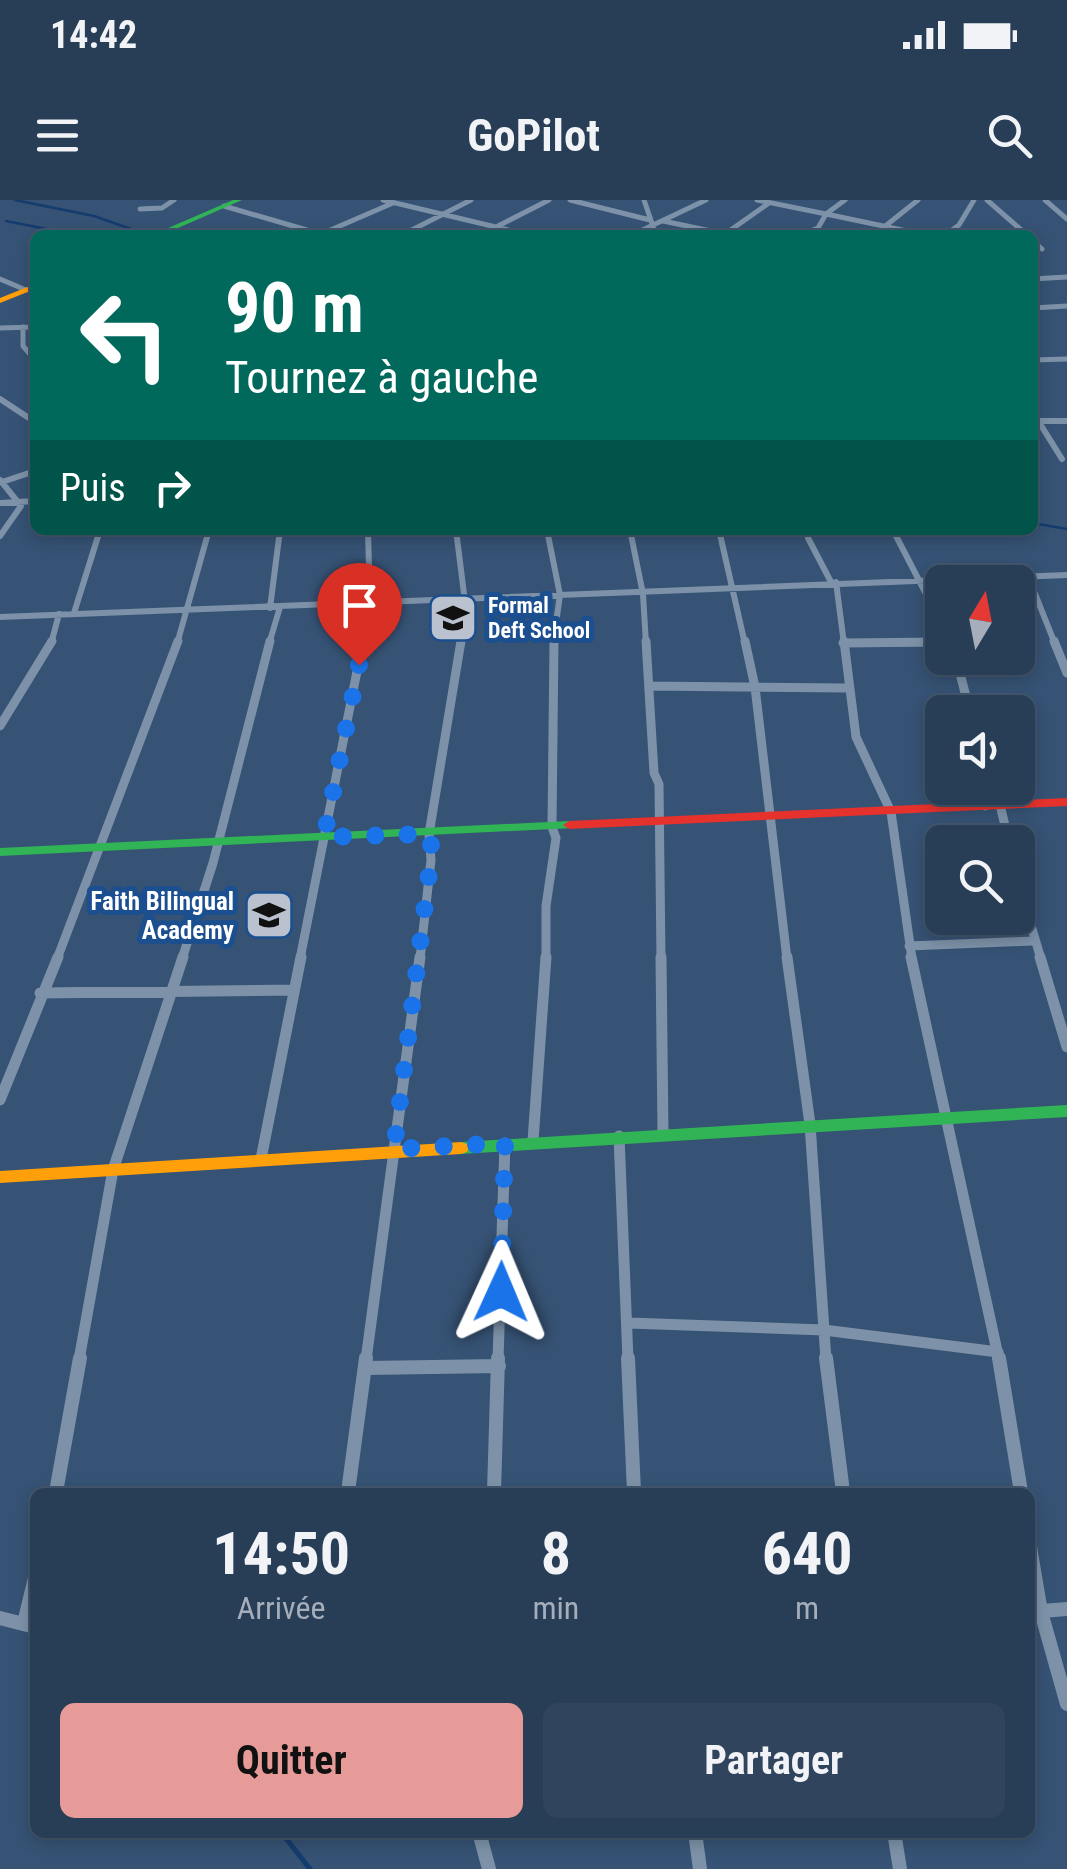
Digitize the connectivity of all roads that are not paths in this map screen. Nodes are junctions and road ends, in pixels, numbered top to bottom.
1 (174, 200) edge
2 (383, 200) edge
3 (471, 200) edge
4 (548, 200) edge
5 (570, 200) edge
6 (644, 200) edge
7 (706, 200) edge
8 (758, 200) edge
9 (845, 200) edge
10 (918, 200) edge
11 (974, 200) edge
12 (987, 200) edge
13 (1045, 200) edge
14 (771, 201) edge
15 (394, 202) junction
16 (232, 203) edge
17 (140, 209) dead end
18 (444, 213) junction
19 (826, 214) junction
20 (1067, 219) edge
21 (662, 221) junction
22 (651, 222) junction
23 (883, 226) junction
24 (497, 227) junction
25 (168, 230) edge
26 (307, 230) edge
27 (332, 230) edge
28 (412, 230) edge
29 (509, 230) edge
30 (639, 230) edge
31 (654, 230) edge
32 (708, 230) edge
33 (733, 230) edge
34 (813, 230) edge
35 (879, 230) edge
36 (902, 230) edge
37 (952, 230) edge
38 (1022, 230) edge
39 (1067, 277) edge
40 (1038, 279) edge
41 (0, 280) edge
42 (30, 288) edge
43 (0, 301) edge
44 (1067, 306) edge
45 (1038, 308) edge
46 (23, 327) junction
47 (30, 327) edge
48 (0, 328) edge
49 (30, 357) edge
50 (1067, 359) edge
51 (1038, 360) edge
52 (0, 398) edge
53 (30, 419) edge
54 (1038, 421) edge
55 (1067, 421) edge
56 (1038, 426) edge
57 (1062, 459) dead end
58 (30, 472) edge
59 (1, 481) edge
60 (20, 502) junction
61 (30, 502) edge
62 (0, 503) edge
63 (98, 535) edge
64 (207, 535) edge
65 (280, 535) edge
66 (368, 535) edge
67 (457, 535) edge
68 (548, 535) edge
69 (631, 535) edge
70 (720, 535) edge
71 (896, 535) edge
72 (0, 536) edge
73 (808, 538) dead end
74 (1067, 575) edge
75 (1035, 576) edge
76 (916, 579) junction
77 (925, 579) edge
78 (833, 582) junction
79 (736, 588) junction
80 (1035, 593) edge
81 (643, 594) junction
82 (560, 595) junction
83 (925, 595) edge
84 (465, 602) junction
85 (366, 605) junction
86 (275, 608) junction
87 (190, 610) junction
88 (74, 613) junction
89 (59, 614) junction
90 (0, 617) edge
91 (925, 642) edge
92 (843, 643) junction
93 (1067, 672) edge
94 (651, 686) junction
95 (755, 687) junction
96 (846, 688) junction
97 (0, 726) edge
98 (1067, 802) edge
99 (1035, 803) edge
100 (993, 805) joint
101 (890, 812) junction
102 (772, 815) junction
103 (660, 818) junction
104 (1002, 825) edge
105 (552, 827) junction
106 (429, 834) junction
107 (324, 837) junction
108 (216, 842) junction
109 (102, 847) junction
110 (0, 852) edge
111 (1031, 935) edge
112 (1032, 941) junction
113 (909, 946) junction
114 (294, 990) junction
115 (172, 992) junction
116 (40, 993) junction
117 (1067, 1047) edge
118 (0, 1100) edge
119 (1067, 1110) edge
120 (946, 1118) junction
121 (810, 1124) junction
122 (663, 1134) junction
123 (619, 1136) junction
124 (533, 1141) junction
125 (505, 1143) junction
126 (394, 1149) junction
127 (261, 1159) junction
128 (112, 1170) junction
129 (0, 1176) edge
130 (629, 1323) junction
131 (824, 1330) junction
132 (998, 1352) junction
133 (500, 1366) junction
134 (366, 1368) junction
135 (57, 1488) edge
136 (349, 1488) edge
137 (494, 1488) edge
138 (634, 1488) edge
139 (843, 1488) edge
140 (1020, 1488) edge
141 (1067, 1609) edge
142 (1035, 1612) edge
143 (0, 1618) edge
144 (29, 1625) edge
145 (1067, 1704) edge
146 (481, 1838) edge
147 (696, 1838) edge
148 (895, 1838) edge
149 (489, 1869) edge
150 (700, 1869) edge
151 (900, 1869) edge

1 - 17 street
2 - 15 street
3 - 18 street
4 - 24 street
5 - 22 street
6 - 22 street
7 - 21 street
8 - 14 street
9 - 19 street
10 - 23 street
11 - 37 street
12 - 38 street
13 - 20 street
14 - 19 street
14 - 33 street
15 - 18 street
15 - 27 street
16 - 25 main road
16 - 26 street
18 - 24 street
18 - 28 street
19 - 23 street
19 - 34 street
21 - 22 street
21 - 32 street
22 - 30 street
22 - 31 street
23 - 35 street
23 - 36 street
24 - 29 street
39 - 40 street
41 - 42 street
42 - 43 main road
44 - 45 street
46 - 47 street
46 - 48 street
46 - 49 street
50 - 51 street
52 - 53 street
54 - 55 street
56 - 57 street
58 - 59 street
59 - 60 street
60 - 61 street
60 - 62 street
60 - 72 street
63 - 88 street
64 - 87 street
65 - 86 street
66 - 85 street
67 - 84 street
68 - 82 street
69 - 81 street
70 - 79 street
71 - 76 street
73 - 78 street
74 - 75 street
76 - 77 street
76 - 78 street
76 - 83 street
78 - 79 street
78 - 92 street
79 - 81 street
79 - 95 street
80 - 93 street
81 - 82 street
81 - 94 street
82 - 84 street
82 - 105 street
84 - 85 street
84 - 106 street
85 - 86 street
85 - 107 street
86 - 87 street
86 - 108 street
87 - 88 street
87 - 109 street
88 - 89 street
89 - 90 street
89 - 97 street
91 - 92 street
92 - 96 street
94 - 95 street
94 - 103 street
95 - 96 street
95 - 102 street
96 - 101 street
98 - 99 main road
100 - 101 main road
100 - 104 street
101 - 102 main road
101 - 113 street
102 - 103 main road
102 - 121 street
103 - 105 main road
103 - 122 street
105 - 106 main road
105 - 124 street
106 - 107 main road
106 - 126 street
107 - 108 main road
107 - 114 street
108 - 109 main road
108 - 115 street
109 - 110 main road
109 - 116 street
111 - 112 street
112 - 113 street
112 - 117 street
113 - 120 street
114 - 115 street
114 - 127 street
115 - 116 street
115 - 128 street
116 - 118 street
119 - 120 main road
120 - 121 main road
120 - 132 street
121 - 122 main road
121 - 131 street
122 - 123 main road
123 - 124 main road
123 - 130 street
124 - 125 main road
125 - 126 main road
125 - 133 street
126 - 127 main road
126 - 134 street
127 - 128 main road
128 - 129 main road
128 - 135 street
130 - 131 street
130 - 138 street
131 - 132 street
131 - 139 street
132 - 140 street
133 - 134 street
133 - 137 street
134 - 136 street
141 - 142 street
142 - 145 street
143 - 144 street
146 - 149 street
147 - 150 street
148 - 151 street

